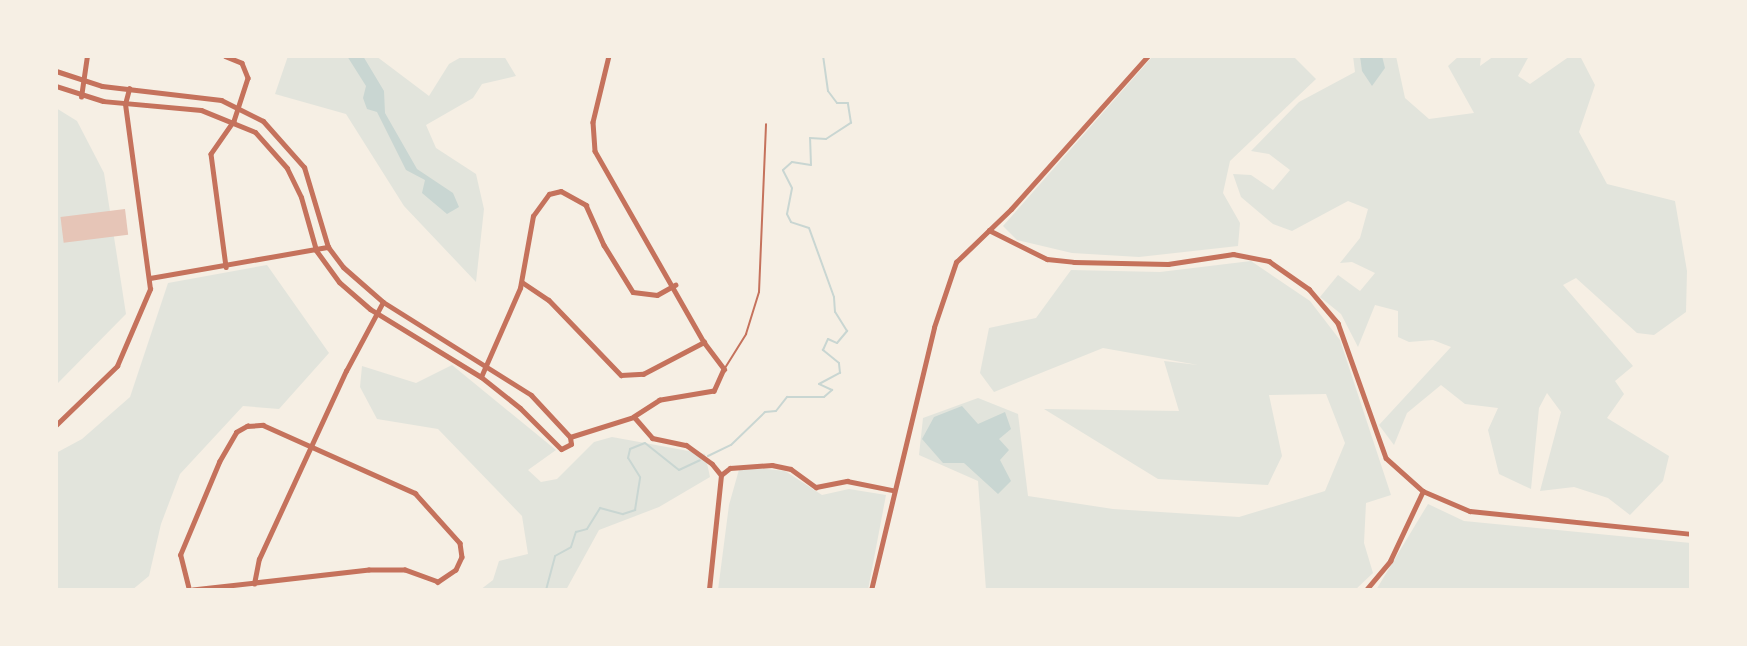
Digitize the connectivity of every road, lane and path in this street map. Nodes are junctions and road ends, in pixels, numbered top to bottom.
1 (87, 56) edge
2 (225, 56) edge
3 (609, 56) edge
4 (1148, 56) edge
5 (56, 71) edge
6 (82, 82) junction
7 (56, 86) edge
8 (129, 89) junction
9 (81, 97) junction
10 (125, 104) junction
11 (239, 107) junction
12 (234, 121) junction
13 (766, 124) dead end
14 (987, 229) junction
15 (328, 247) junction
16 (316, 250) junction
17 (226, 267) junction
18 (150, 278) junction
19 (522, 282) junction
20 (675, 285) junction
21 (383, 302) junction
22 (377, 313) junction
23 (704, 342) junction
24 (487, 366) junction
25 (724, 369) junction
26 (481, 377) junction
27 (634, 417) junction
28 (56, 425) edge
29 (570, 437) junction
30 (313, 445) junction
31 (721, 475) junction
32 (892, 490) junction
33 (1423, 491) junction
34 (1691, 534) edge
35 (254, 584) junction
36 (191, 590) edge
37 (709, 590) edge
38 (871, 590) edge
39 (1366, 590) edge

1 - 6 street
2 - 11 street
3 - 20 street
4 - 14 street
5 - 6 street
6 - 8 street
6 - 9 street
7 - 9 street
8 - 10 street
8 - 11 street
9 - 10 street
10 - 12 street
10 - 18 street
11 - 12 street
11 - 15 street
12 - 16 street
12 - 17 street
13 - 25 lane
14 - 32 street
14 - 33 street
15 - 16 street
15 - 21 street
16 - 17 street
16 - 22 street
17 - 18 street
18 - 28 street
19 - 20 street
19 - 23 street
19 - 24 street
20 - 23 street
21 - 22 street
21 - 24 street
22 - 26 street
22 - 30 street
23 - 25 street
24 - 26 street
24 - 29 street
25 - 27 street
26 - 29 street
27 - 29 street
27 - 31 street
30 - 35 street
30 - 35 street
30 - 36 street
31 - 32 street
31 - 37 street
32 - 38 street
33 - 34 street
33 - 39 street
35 - 36 street

